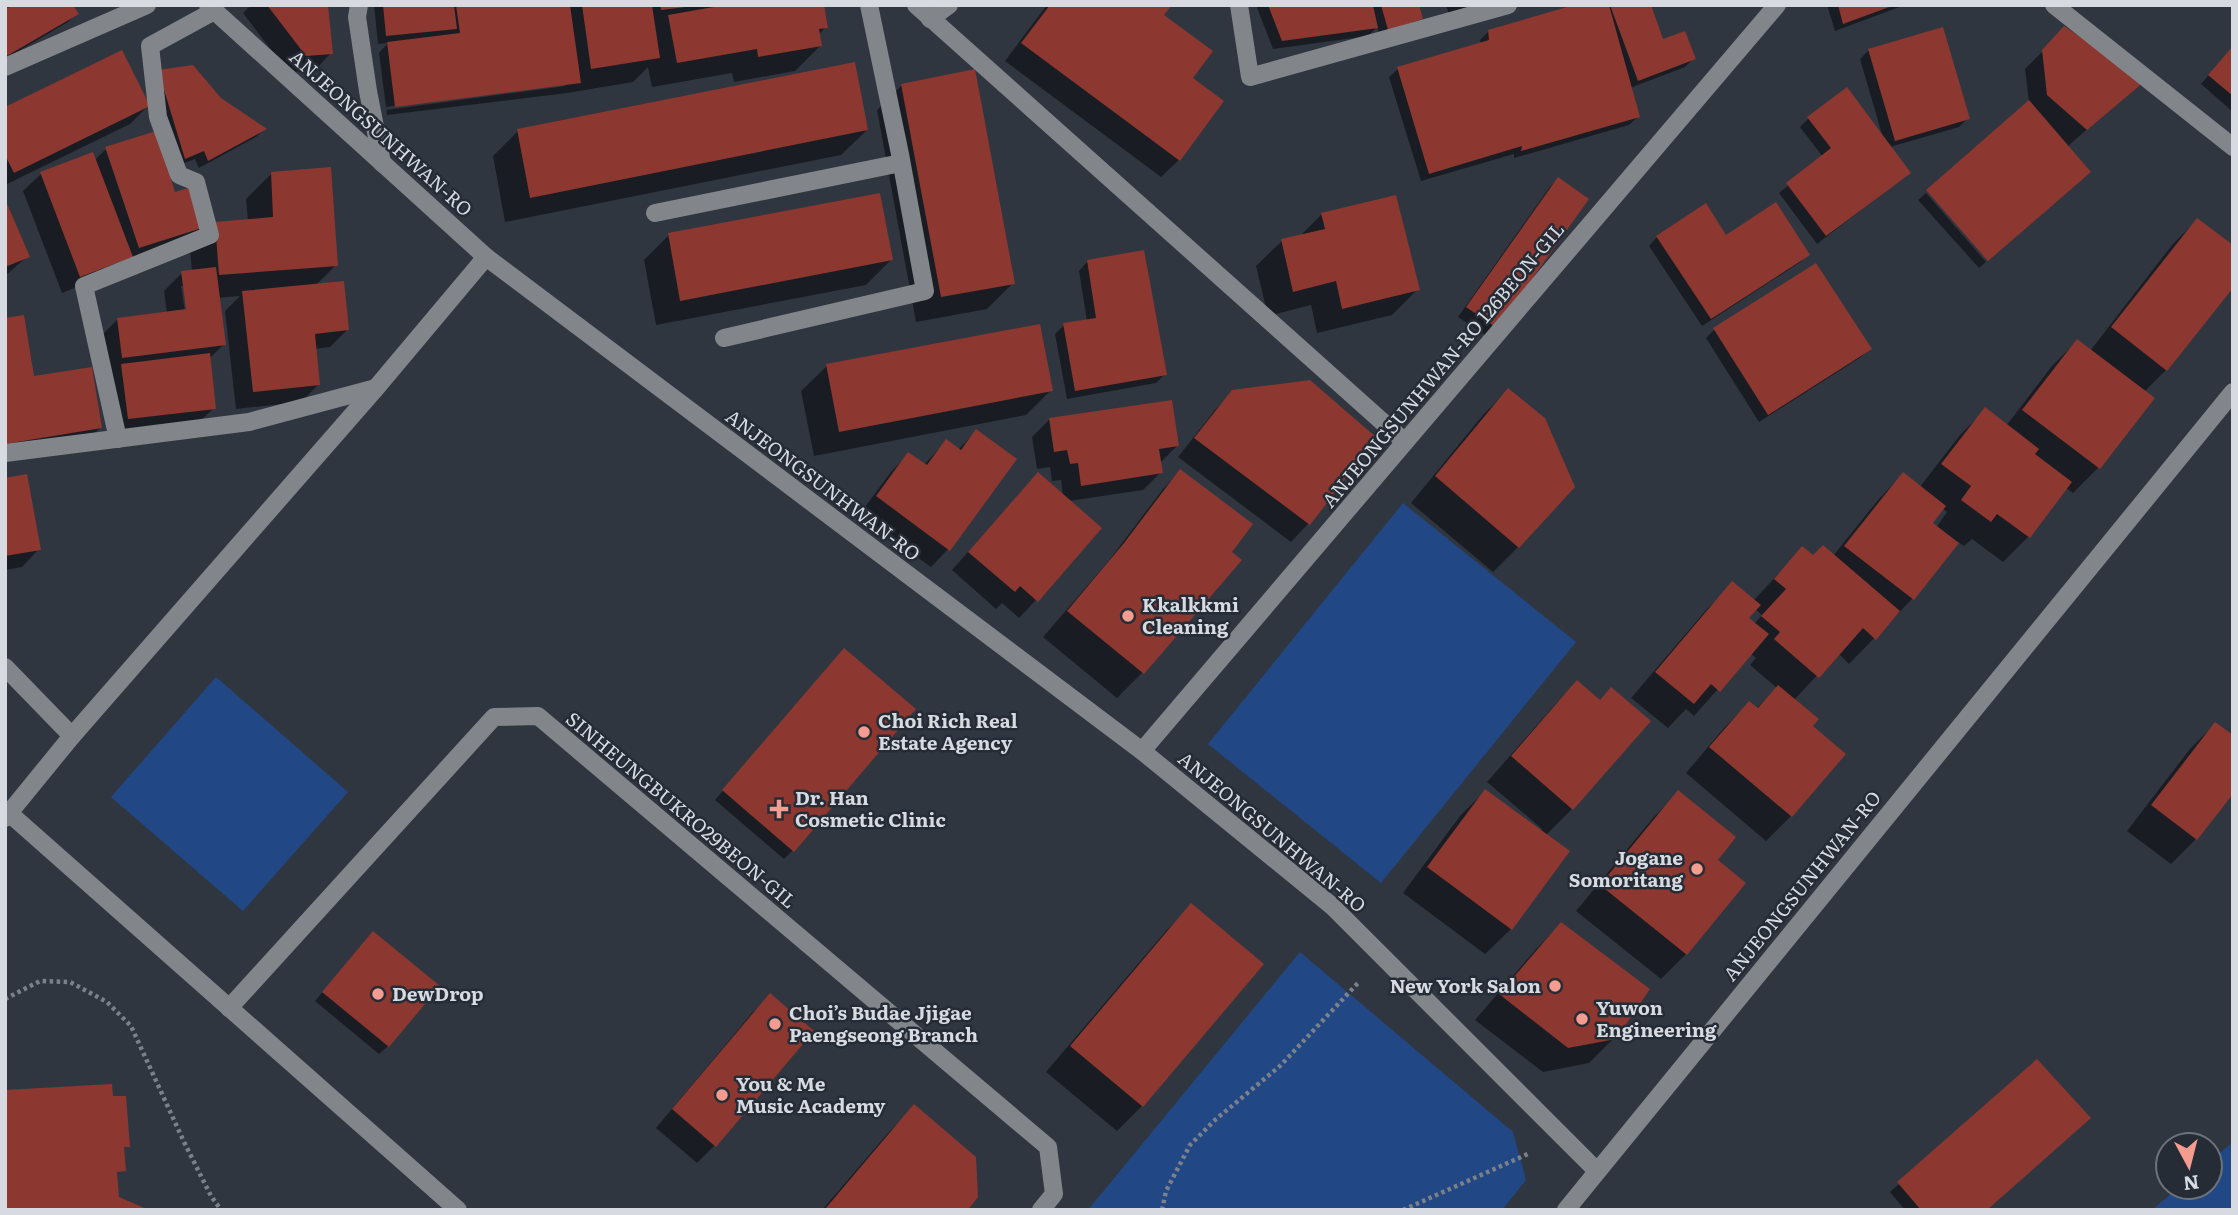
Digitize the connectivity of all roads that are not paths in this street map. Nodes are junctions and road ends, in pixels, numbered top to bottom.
1 (147, 5) edge
2 (359, 5) edge
3 (869, 5) edge
4 (916, 5) edge
5 (949, 5) edge
6 (1239, 5) edge
7 (1508, 5) edge
8 (1777, 5) edge
9 (2054, 5) edge
10 (211, 8) edge
11 (930, 19) junction
12 (5, 67) edge
13 (2233, 147) edge
14 (382, 163) junction
15 (901, 163) junction
16 (655, 213) dead end
17 (486, 257) junction
18 (723, 338) dead end
19 (376, 388) junction
20 (2233, 392) edge
21 (118, 439) junction
22 (1405, 443) junction
23 (5, 453) edge
24 (5, 667) edge
25 (72, 736) junction
26 (1142, 751) junction
27 (7, 816) edge
28 (229, 1008) junction
29 (1597, 1171) junction
30 (458, 1210) edge
31 (1041, 1210) edge
32 (1566, 1210) edge

1 - 12 street
2 - 14 street
3 - 15 street
4 - 11 street
5 - 11 street
6 - 7 street
8 - 22 street, ANJEONGSUNHWAN-RO 126BEON-GIL
9 - 13 street
10 - 14 street, ANJEONGSUNHWAN-RO
10 - 21 street
11 - 22 street
14 - 17 street, ANJEONGSUNHWAN-RO
15 - 16 street
15 - 18 street
17 - 19 street
17 - 26 street, ANJEONGSUNHWAN-RO
19 - 21 street
19 - 25 street
20 - 29 street, ANJEONGSUNHWAN-RO
21 - 23 street
22 - 26 street, ANJEONGSUNHWAN-RO 126BEON-GIL
24 - 25 street
25 - 27 street
26 - 29 street, ANJEONGSUNHWAN-RO
27 - 28 street
28 - 30 street
28 - 31 street, SINHEUNGBUKRO29BEON-GIL
29 - 32 street

